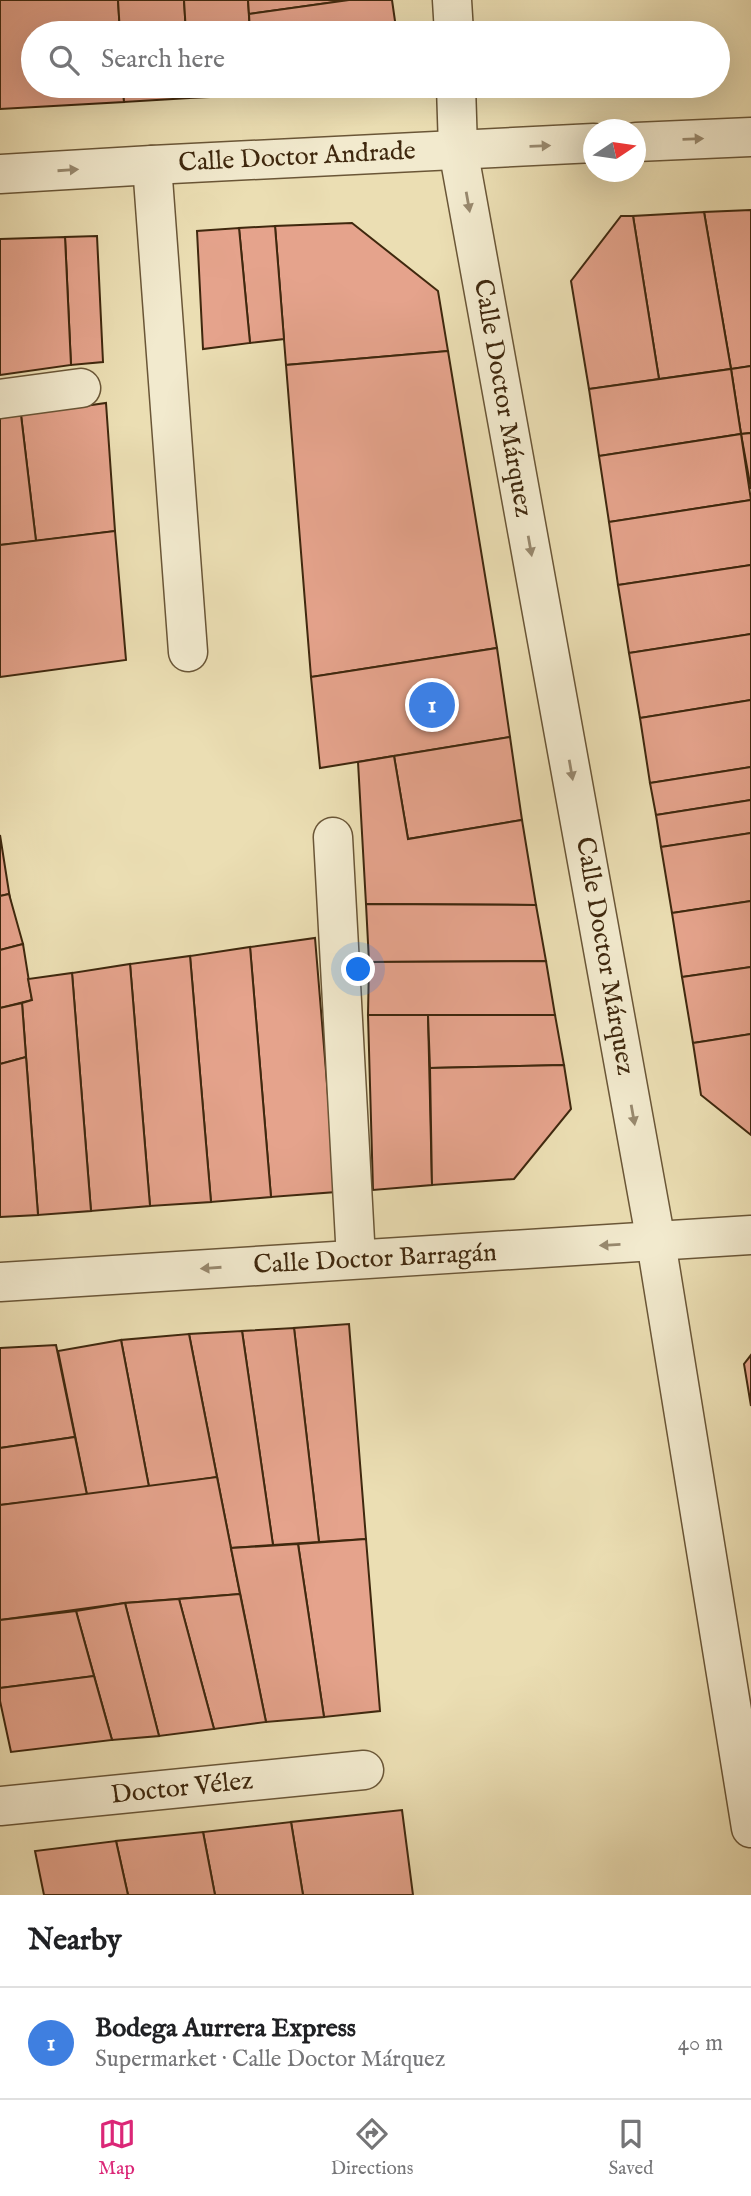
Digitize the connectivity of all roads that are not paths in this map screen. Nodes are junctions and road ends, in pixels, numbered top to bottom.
1 (452, 0) edge
2 (453, 21) edge
3 (456, 98) edge
4 (751, 137) edge
5 (646, 142) edge
6 (583, 143) edge
7 (458, 149) junction
8 (152, 165) junction
9 (0, 174) edge
10 (81, 388) dead end
11 (0, 399) edge
12 (188, 652) dead end
13 (333, 837) dead end
14 (751, 1235) edge
15 (656, 1242) junction
16 (356, 1259) junction
17 (0, 1282) edge
18 (743, 1717) edge
19 (364, 1770) dead end
20 (0, 1806) edge
21 (751, 1828) edge

1 - 2 street
3 - 7 street, Calle Doctor Márquez
5 -> 4 street
7 -> 6 street, Calle Doctor Andrade
7 - 8 street, Calle Doctor Andrade
7 -> 15 street, Calle Doctor Márquez
9 -> 8 street, Calle Doctor Andrade
8 - 12 street
10 - 11 street
13 - 16 street
14 - 15 street, Calle Doctor Barragán
15 -> 16 street, Calle Doctor Barragán
15 - 18 street, Calle Doctor Márquez
16 -> 17 street, Calle Doctor Barragán
18 - 21 street, Calle Doctor Márquez
19 - 20 street, Doctor Vélez

